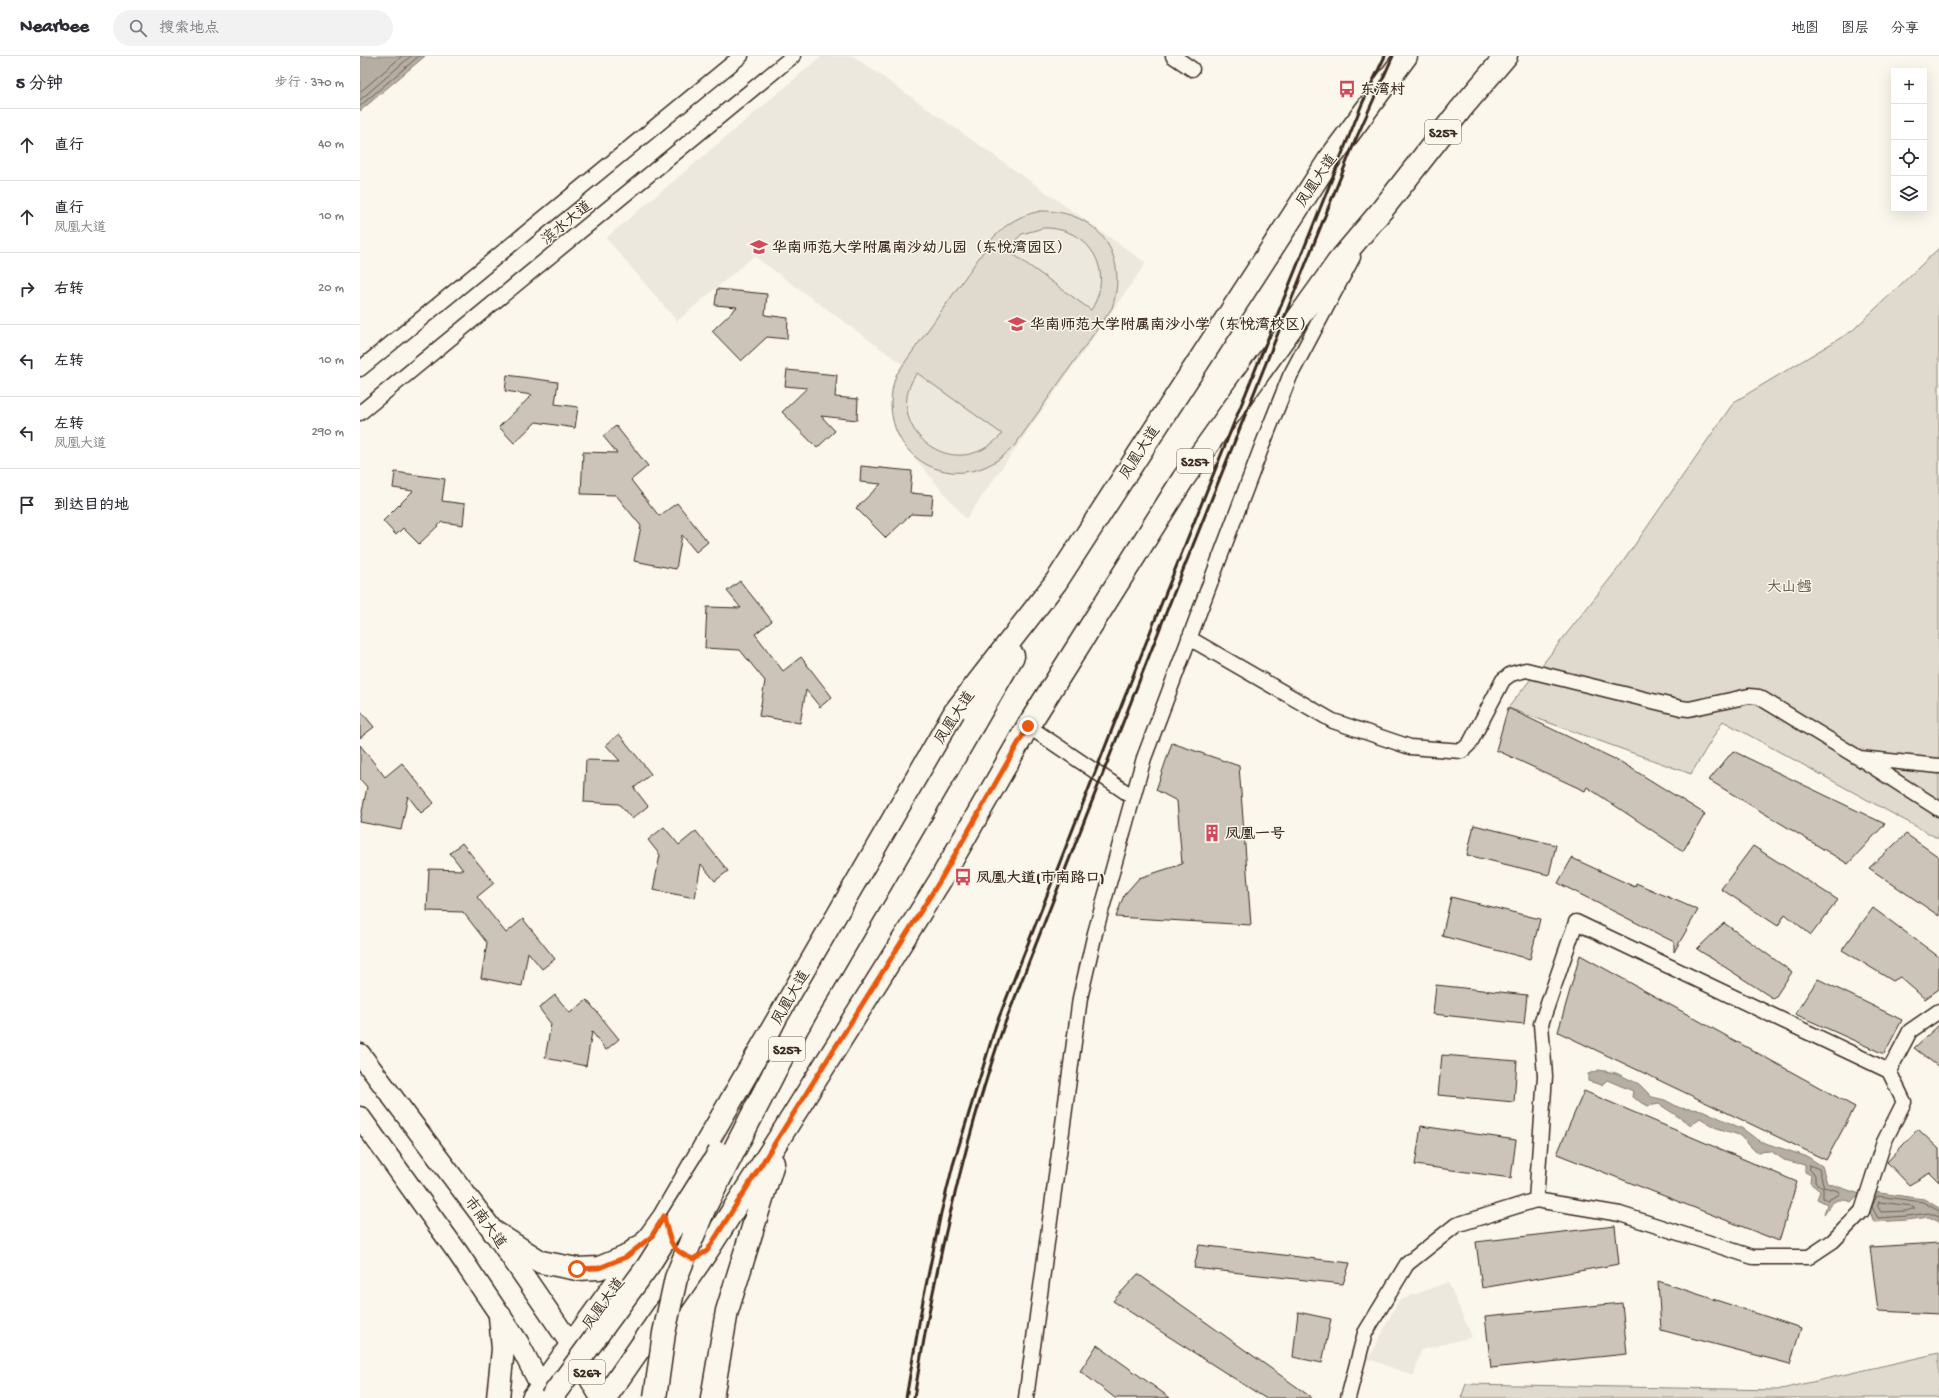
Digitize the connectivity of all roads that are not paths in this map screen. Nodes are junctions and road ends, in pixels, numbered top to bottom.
1 (741, 56) edge
2 (793, 56) edge
3 (1173, 56) edge
4 (1406, 56) edge
5 (1506, 56) edge
6 (1192, 69) dead end
7 (1382, 210) junction
8 (360, 369) edge
9 (360, 413) edge
10 (1056, 582) junction
11 (1189, 638) junction
12 (1028, 726) junction
13 (1859, 758) junction
14 (1939, 766) edge
15 (1133, 798) junction
16 (1939, 809) edge
17 (1939, 1011) edge
18 (797, 1028) junction
19 (360, 1054) edge
20 (1889, 1071) junction
21 (360, 1117) edge
22 (783, 1132) junction
23 (1536, 1200) junction
24 (664, 1216) junction
25 (494, 1232) junction
26 (651, 1237) junction
27 (707, 1251) junction
28 (500, 1316) junction
29 (572, 1346) junction
30 (544, 1395) edge
31 (498, 1398) edge
32 (603, 1398) edge
33 (655, 1398) edge
34 (712, 1398) edge
35 (1026, 1398) edge
36 (1348, 1398) edge

1 - 8 street, 滨水大道
2 - 9 street, 滨水大道
3 - 6 street
4 - 10 main road, 凤凰大道 / S257
5 - 7 main road, S257
7 - 11 street
7 - 12 main road, S257
10 - 18 main road, S257, bridge
10 - 24 main road, 凤凰大道 / S257
11 - 13 street
11 - 15 street
12 - 15 street
12 - 22 main road, S257
13 - 14 street
13 - 16 street
15 - 35 street
17 - 20 street
18 - 30 main road, bridge
18 - 33 main road, S257, bridge
19 - 25 main road, 市南大道
20 - 23 street
20 - 23 street
21 - 28 main road
22 - 27 main road, S257
22 - 34 main road
23 - 36 street
24 - 26 main road, 凤凰大道 / S257
24 - 27 main road
25 - 26 main road
25 - 29 main road, 市南大道
26 - 29 main road, 凤凰大道 / S257
27 - 32 main road, S257
28 - 30 main road
28 - 31 main road
29 - 30 main road, 凤凰大道 / S257
29 - 32 main road, 市南大道 / S267

